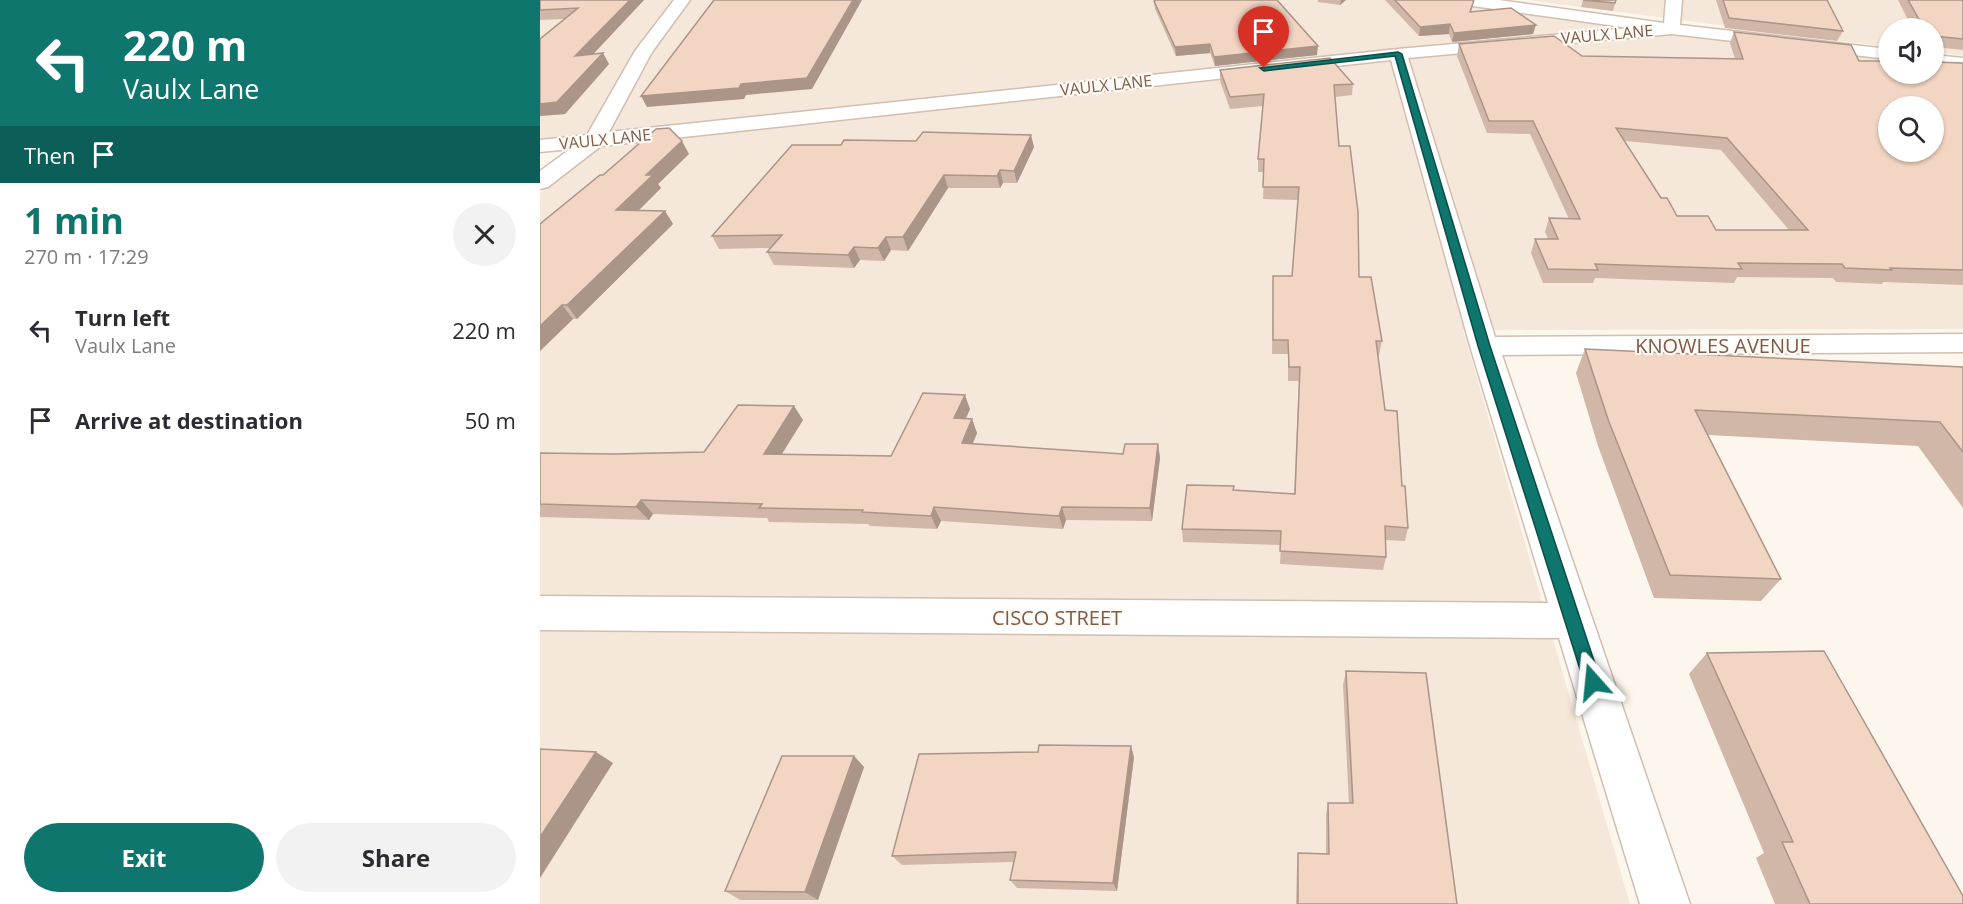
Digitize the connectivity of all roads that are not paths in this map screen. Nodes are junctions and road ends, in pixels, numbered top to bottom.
1 (682, 0) edge
2 (1466, 0) edge
3 (1674, 0) edge
4 (1672, 29) junction
5 (1878, 53) edge
6 (1398, 54) junction
7 (1944, 61) edge
8 (1963, 63) edge
9 (594, 141) junction
10 (540, 146) edge
11 (540, 182) edge
12 (1963, 344) edge
13 (1484, 346) junction
14 (540, 614) edge
15 (1573, 621) junction
16 (1665, 904) edge

1 - 9 street
2 - 4 street
3 - 4 street
4 - 5 street
4 - 6 street, VAULX LANE
6 - 9 street, VAULX LANE
6 - 13 street
7 - 8 street
9 - 10 street, VAULX LANE
9 - 11 street
12 - 13 street, KNOWLES AVENUE
13 - 15 street
14 - 15 street, CISCO STREET
15 - 16 street

